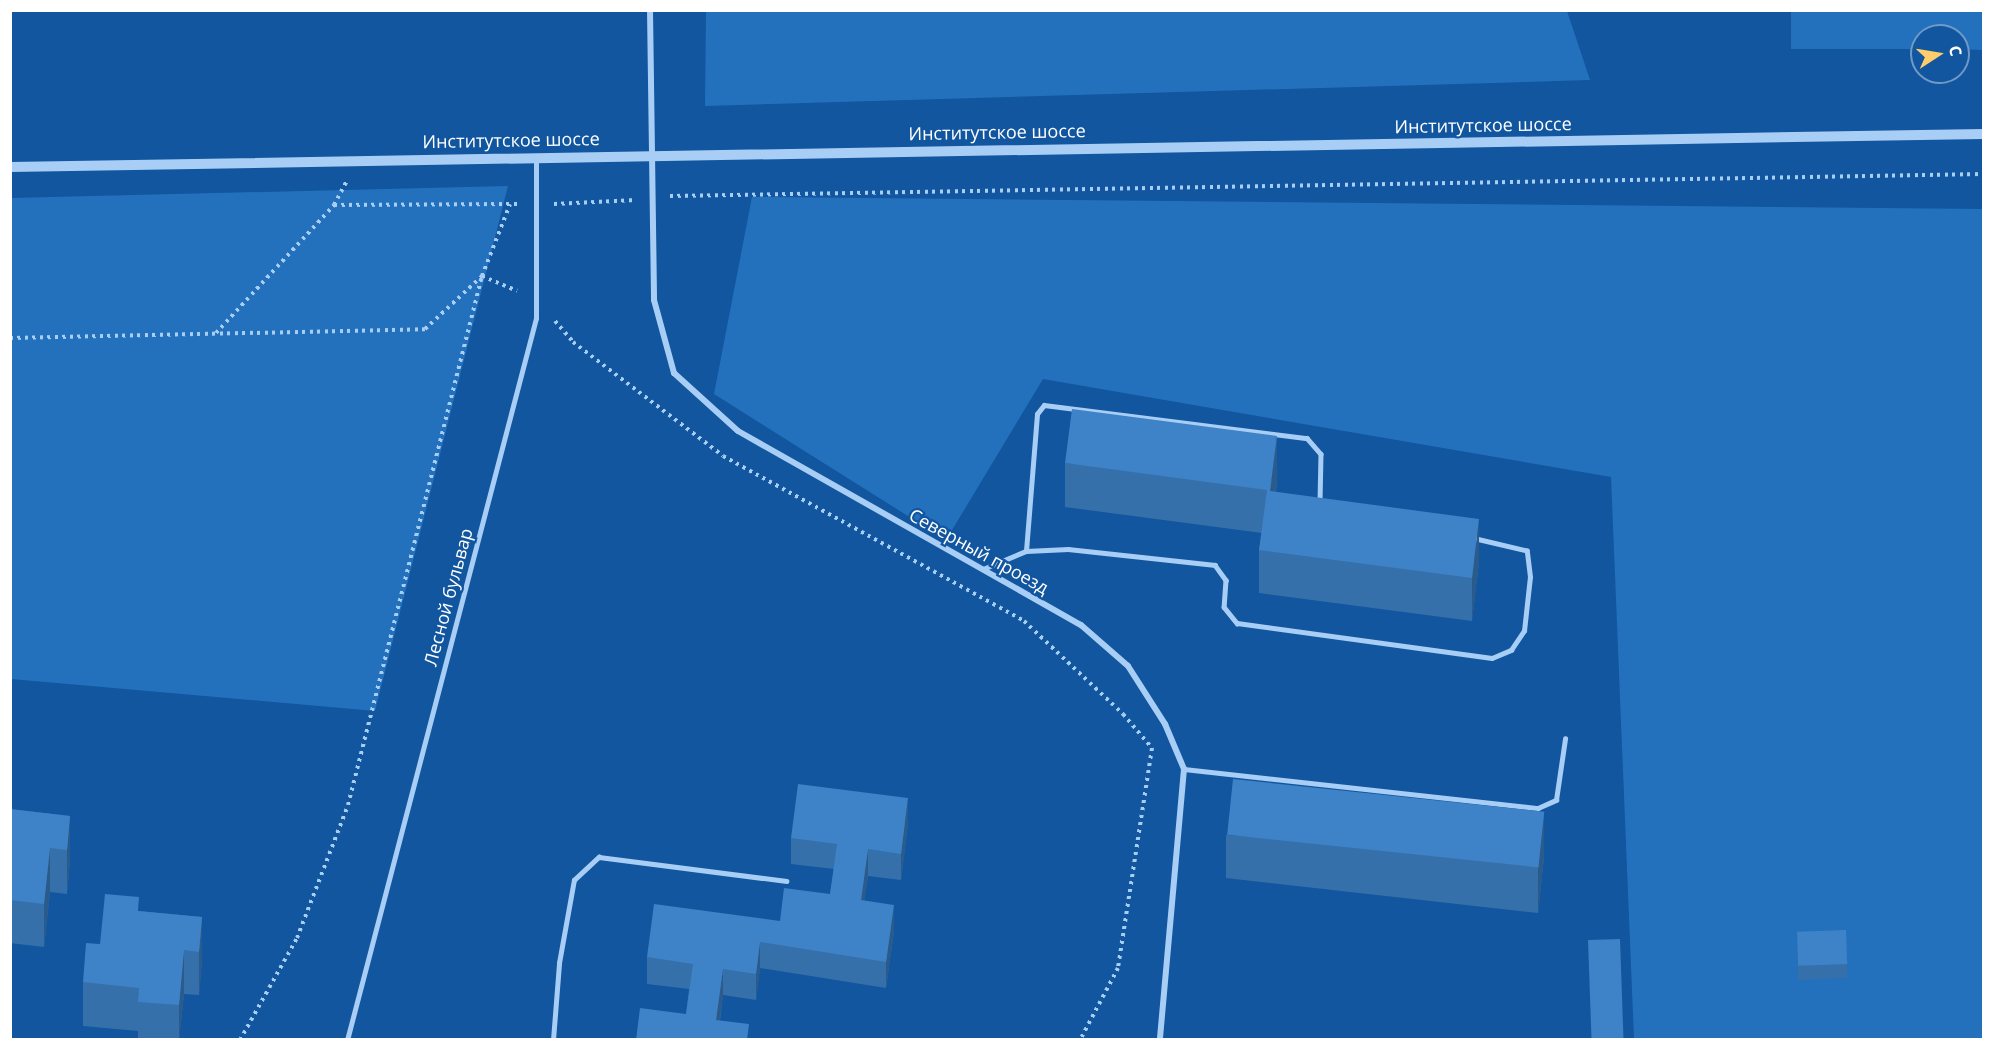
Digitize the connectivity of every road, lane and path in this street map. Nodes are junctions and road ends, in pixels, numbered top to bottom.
1 (650, 10) edge
2 (1983, 134) edge
3 (653, 154) junction
4 (536, 156) junction
5 (358, 159) junction
6 (10, 167) edge
7 (1983, 174) edge
8 (653, 196) junction
9 (510, 204) junction
10 (533, 204) dead end
11 (545, 204) dead end
12 (334, 205) junction
13 (482, 276) junction
14 (536, 298) junction
15 (216, 333) junction
16 (10, 338) edge
17 (1324, 509) edge
18 (1466, 537) edge
19 (1026, 551) junction
20 (980, 570) junction
21 (1564, 739) dead end
22 (1184, 769) junction
23 (786, 881) dead end
24 (240, 1040) edge
25 (347, 1040) edge
26 (553, 1040) edge
27 (1080, 1040) edge
28 (1160, 1040) edge

1 - 3 street, Северный проезд
2 - 3 street, Институтское шоссе
3 - 4 street, Институтское шоссе
3 - 8 street, Северный проезд
4 - 5 street, Институтское шоссе
4 - 14 street, Лесной бульвар
5 - 6 street, Институтское шоссе
5 - 12 path
7 - 8 path
8 - 11 path
8 - 20 street, Северный проезд
9 - 10 path
9 - 12 path
9 - 13 path
12 - 15 path
13 - 14 path
13 - 15 path
13 - 24 path
14 - 25 street, Лесной бульвар
14 - 27 path
15 - 16 path
17 - 19 lane
18 - 19 lane
19 - 20 lane
20 - 22 street, Северный проезд
21 - 22 lane
22 - 28 street, Северный проезд
23 - 26 lane

